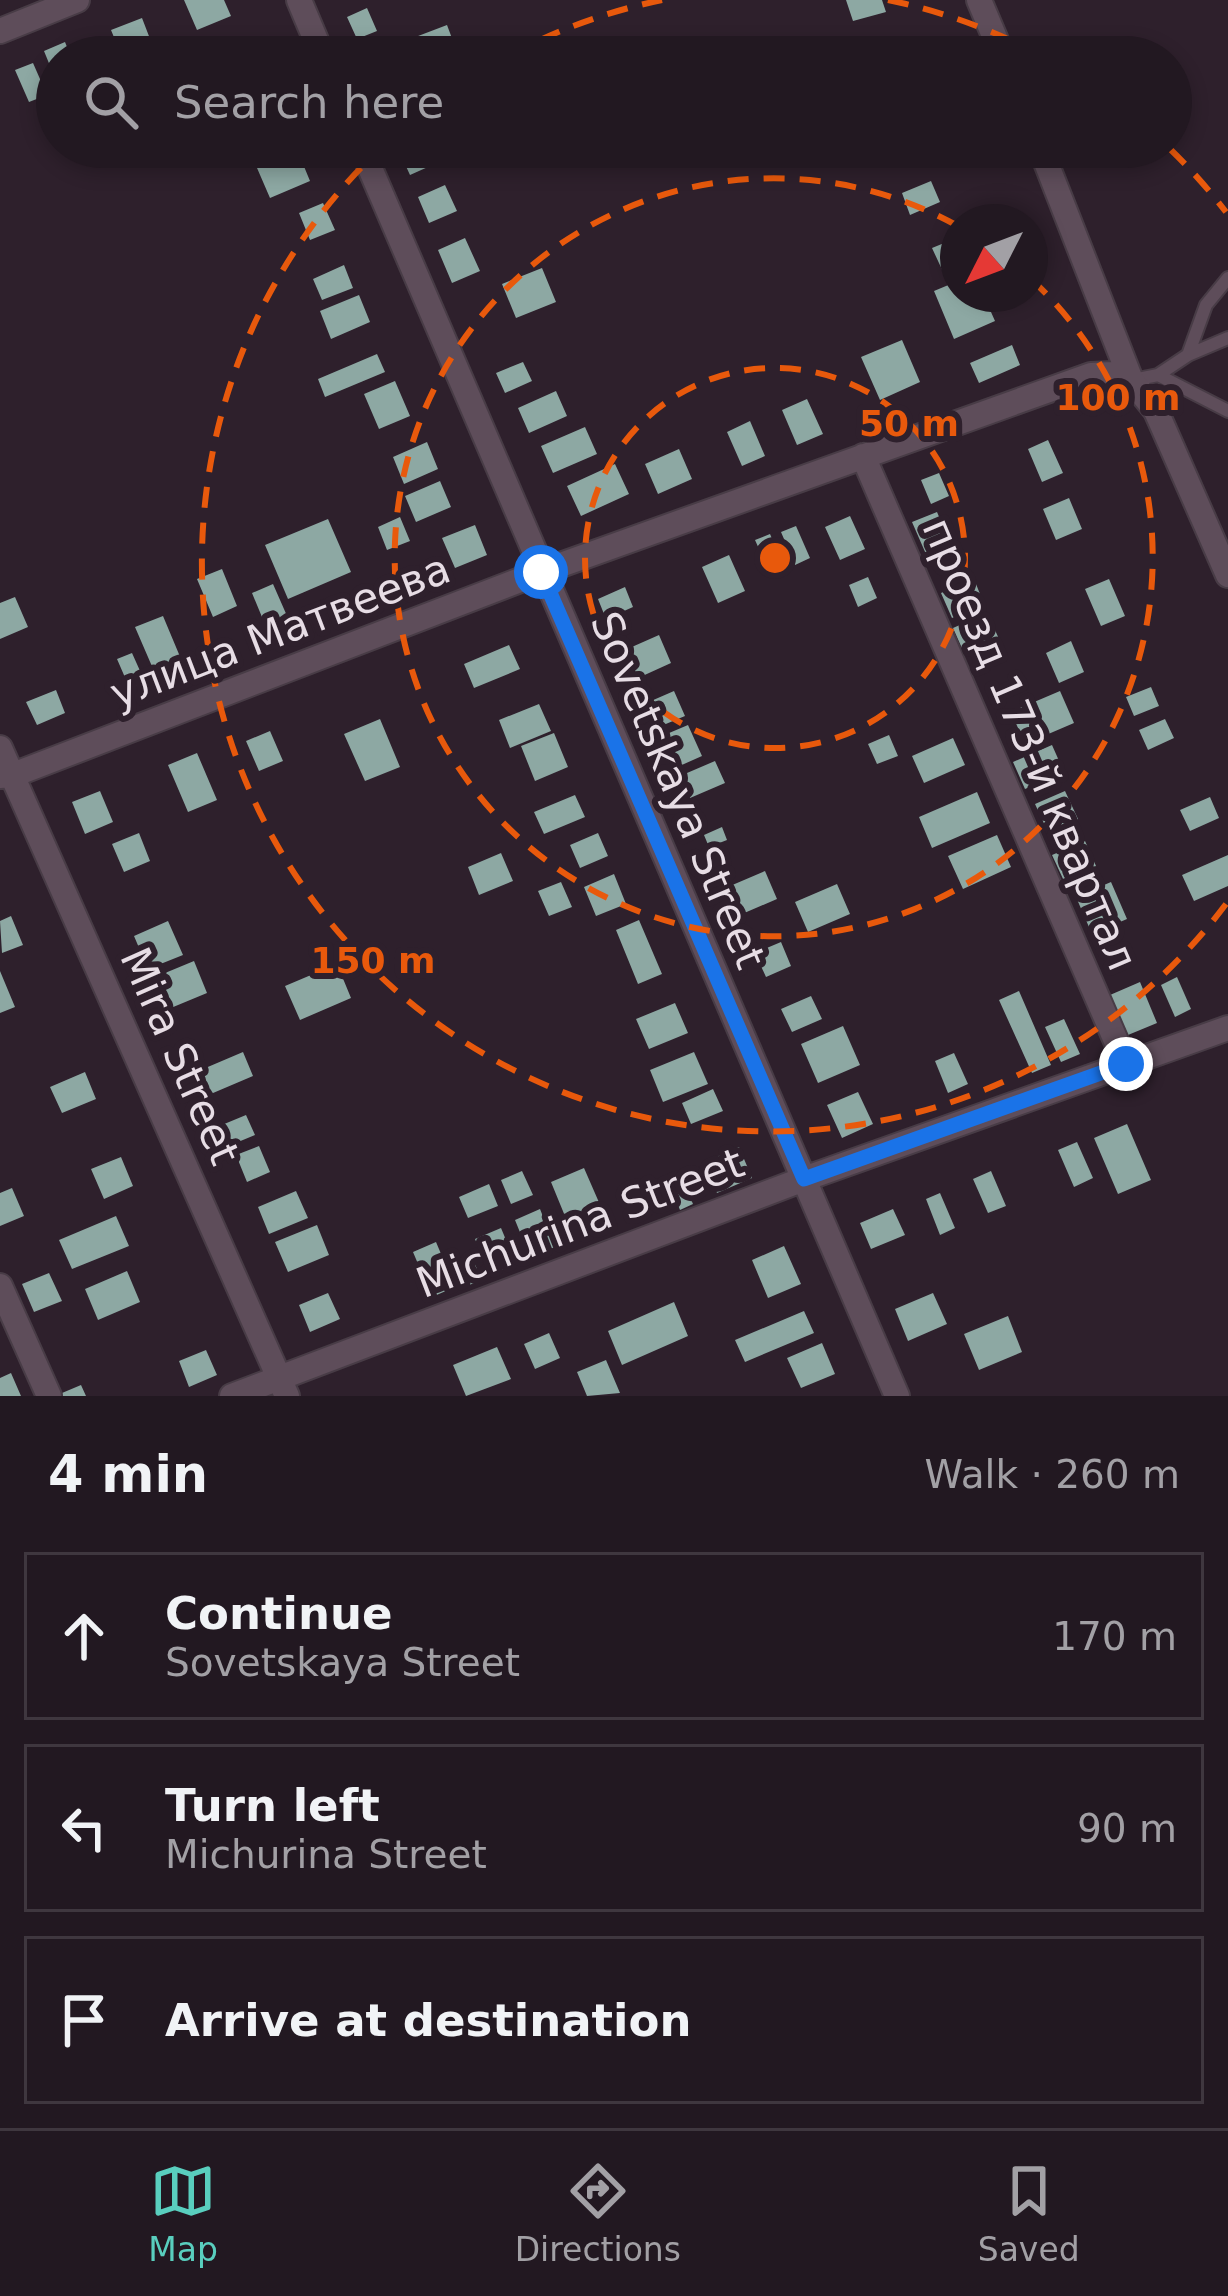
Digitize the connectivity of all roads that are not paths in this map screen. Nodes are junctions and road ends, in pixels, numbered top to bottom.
1 (77, 0) edge
2 (299, 0) edge
3 (979, 0) edge
4 (0, 31) edge
5 (314, 36) edge
6 (994, 36) edge
7 (371, 168) edge
8 (1048, 168) edge
9 (1228, 278) edge
10 (1228, 338) edge
11 (1188, 355) junction
12 (1158, 375) junction
13 (1131, 380) junction
14 (1228, 411) edge
15 (863, 456) junction
16 (541, 572) junction
17 (1228, 575) edge
18 (0, 748) edge
19 (6, 775) edge
20 (1228, 1028) edge
21 (1126, 1064) junction
22 (804, 1179) junction
23 (0, 1286) edge
24 (283, 1388) edge
25 (49, 1396) edge
26 (232, 1396) edge
27 (897, 1396) edge

1 - 4 street
2 - 5 street
3 - 6 street
7 - 16 street, Sovetskaya Street
8 - 13 street
9 - 11 lane
10 - 11 lane
11 - 12 lane
12 - 13 lane
12 - 14 lane
13 - 15 street, улица Матвеева
13 - 17 street
15 - 16 street, улица Матвеева
15 - 21 street, проезд 173-й квартал
16 - 19 street, улица Матвеева
16 - 22 street, Sovetskaya Street
18 - 19 street, Mira Street
19 - 24 street, Mira Street
20 - 21 street, Michurina Street
21 - 22 street, Michurina Street
22 - 24 street, Michurina Street
22 - 27 street, Sovetskaya Street
23 - 25 street
24 - 26 street, Michurina Street

